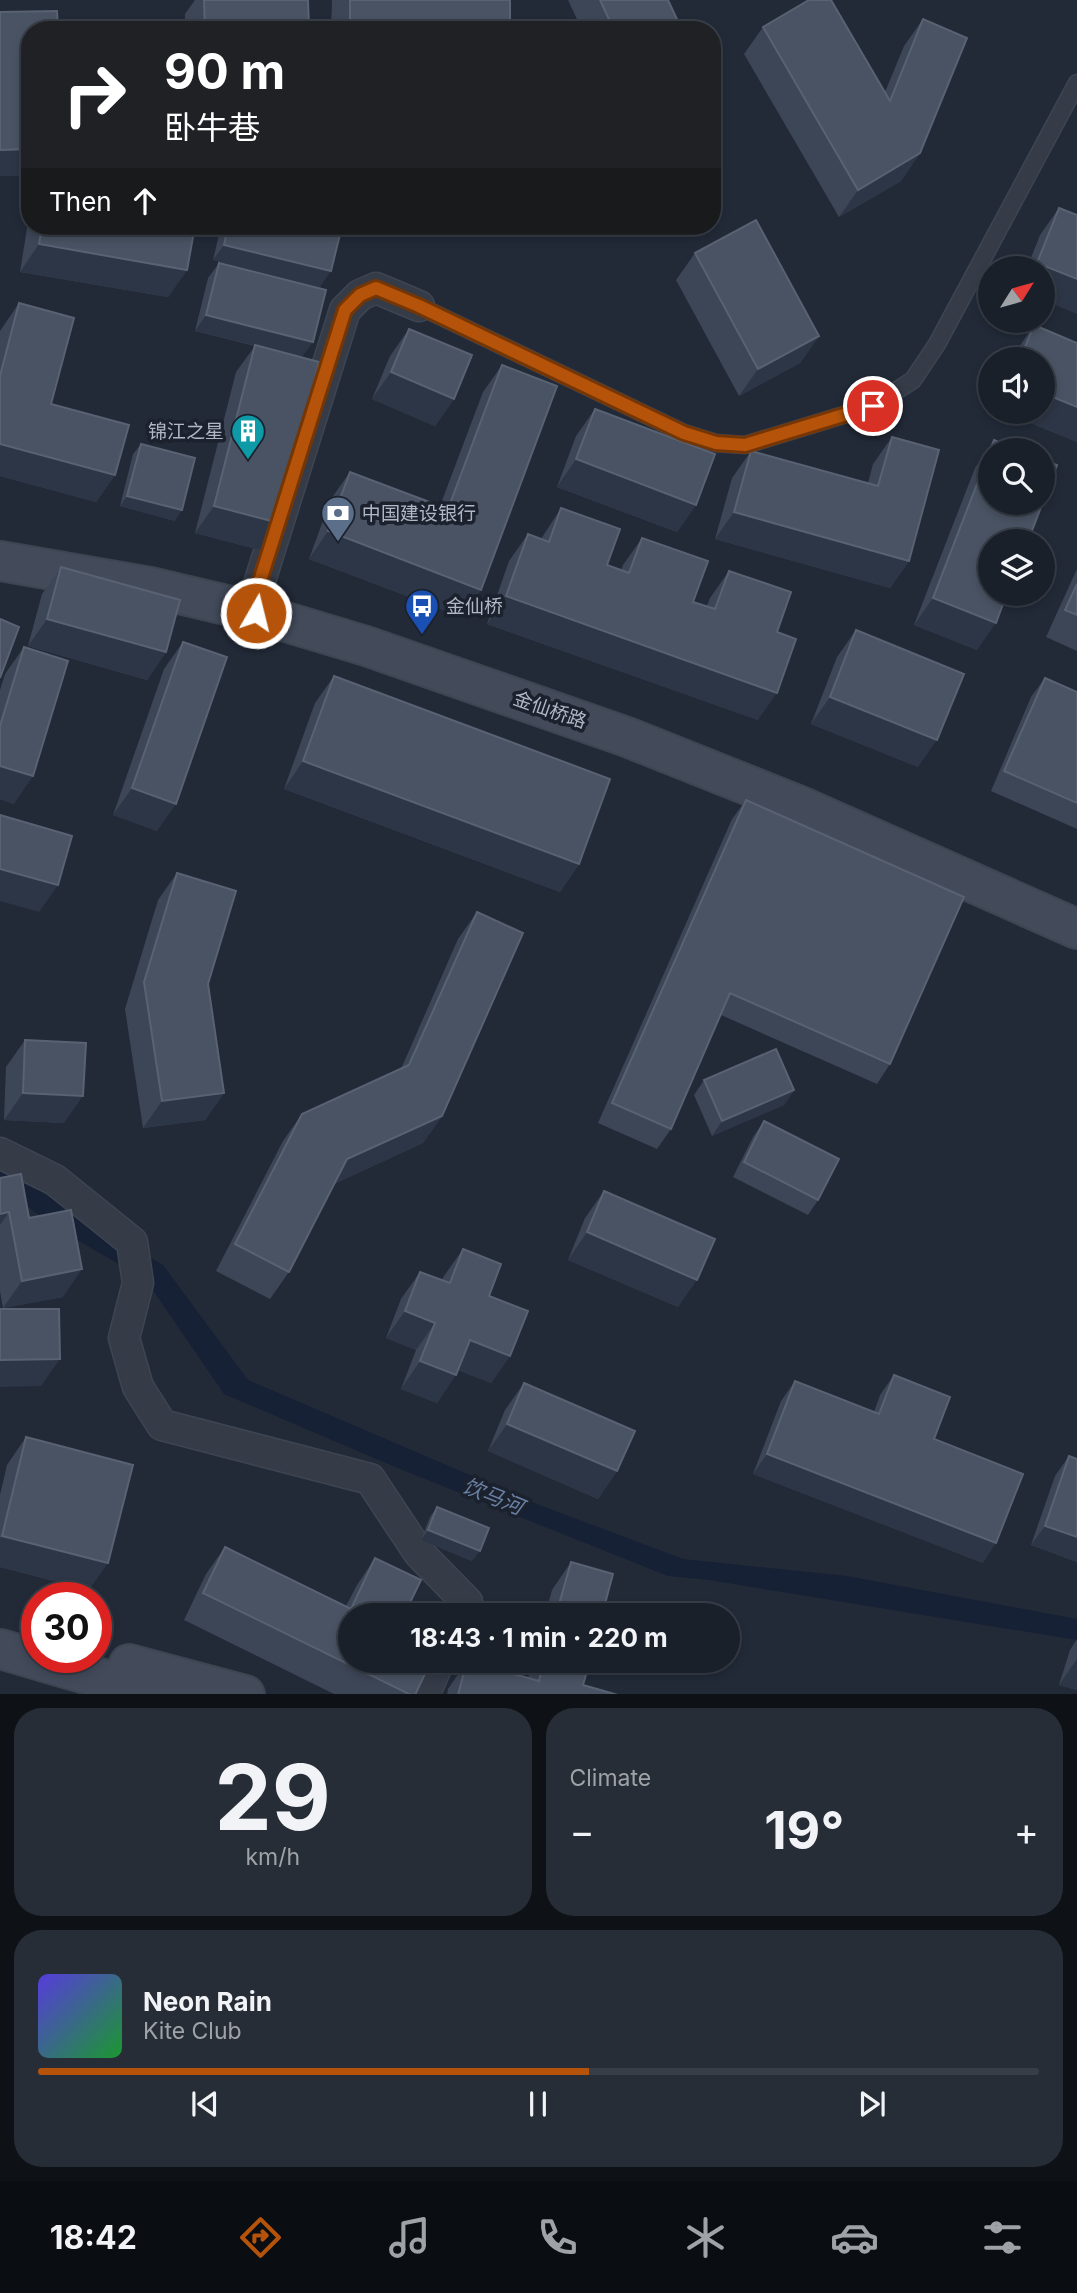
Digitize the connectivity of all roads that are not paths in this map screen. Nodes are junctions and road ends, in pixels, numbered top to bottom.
1 (1077, 83) edge
2 (419, 306) joint
3 (0, 561) edge
4 (256, 613) junction
5 (1077, 929) edge
6 (0, 1153) edge
7 (466, 1603) edge
8 (0, 1635) edge
9 (21, 1639) edge
10 (0, 1649) edge
11 (112, 1660) edge
12 (434, 1673) edge
13 (155, 1694) edge
14 (241, 1694) edge
15 (424, 1694) edge

1 - 2 lane
2 - 4 street
3 - 4 street, 金仙桥路
4 - 5 street, 金仙桥路
6 - 7 street
8 - 9 street
10 - 13 street
11 - 14 street
12 - 15 street

